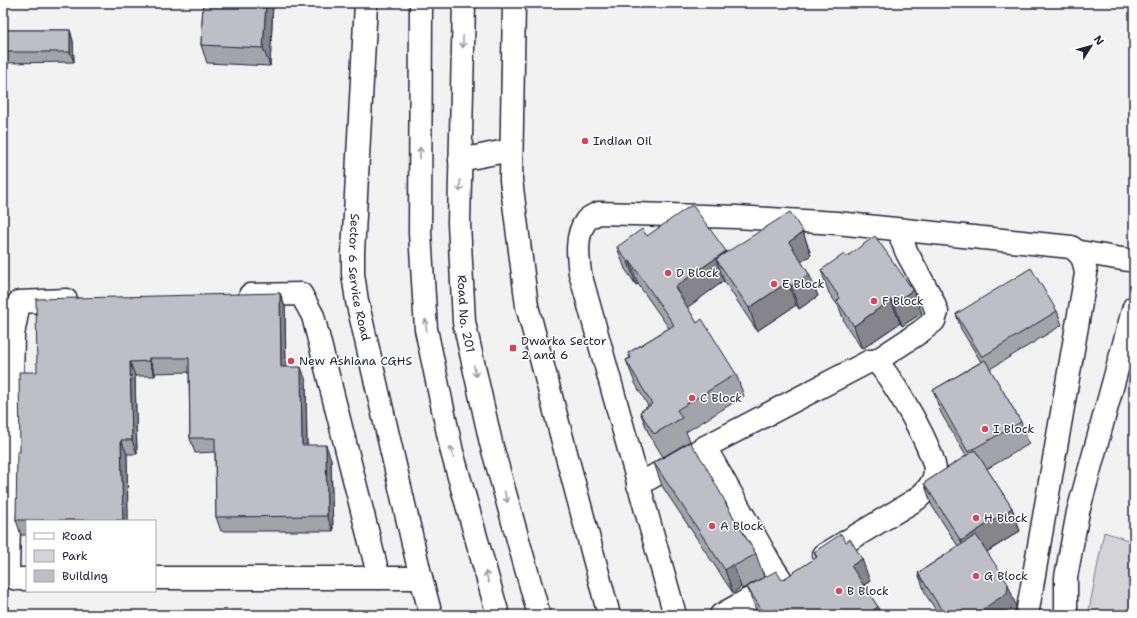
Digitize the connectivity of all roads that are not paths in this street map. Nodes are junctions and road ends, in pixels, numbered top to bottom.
1 (366, 3) edge
2 (421, 3) edge
3 (464, 3) edge
4 (514, 3) edge
5 (511, 150) junction
6 (460, 160) junction
7 (901, 230) junction
8 (1080, 252) junction
9 (1134, 261) edge
10 (230, 296) edge
11 (89, 300) edge
12 (1134, 307) edge
13 (876, 361) junction
14 (705, 447) junction
15 (638, 485) junction
16 (156, 578) edge
17 (379, 578) junction
18 (421, 578) junction
19 (26, 579) edge
20 (782, 581) junction
21 (431, 615) edge
22 (498, 615) edge
23 (539, 615) edge
24 (609, 615) edge
25 (675, 615) edge
26 (721, 615) edge
27 (1027, 615) edge
28 (1066, 615) edge

1 - 18 street, Sector 6 Service Road
22 -> 2 street
3 -> 6 street, Road No. 201
4 - 5 street
5 - 6 street
5 - 24 street
6 -> 23 street, Road No. 201
7 - 8 street
7 - 13 street
7 - 15 street
8 - 9 street
8 - 27 street
10 - 17 street
11 - 19 street
12 - 28 street
13 - 14 street
13 - 20 street
14 - 15 street
14 - 20 street
15 - 25 street
16 - 17 street
17 - 18 street
18 - 21 street, Sector 6 Service Road
20 - 26 street

